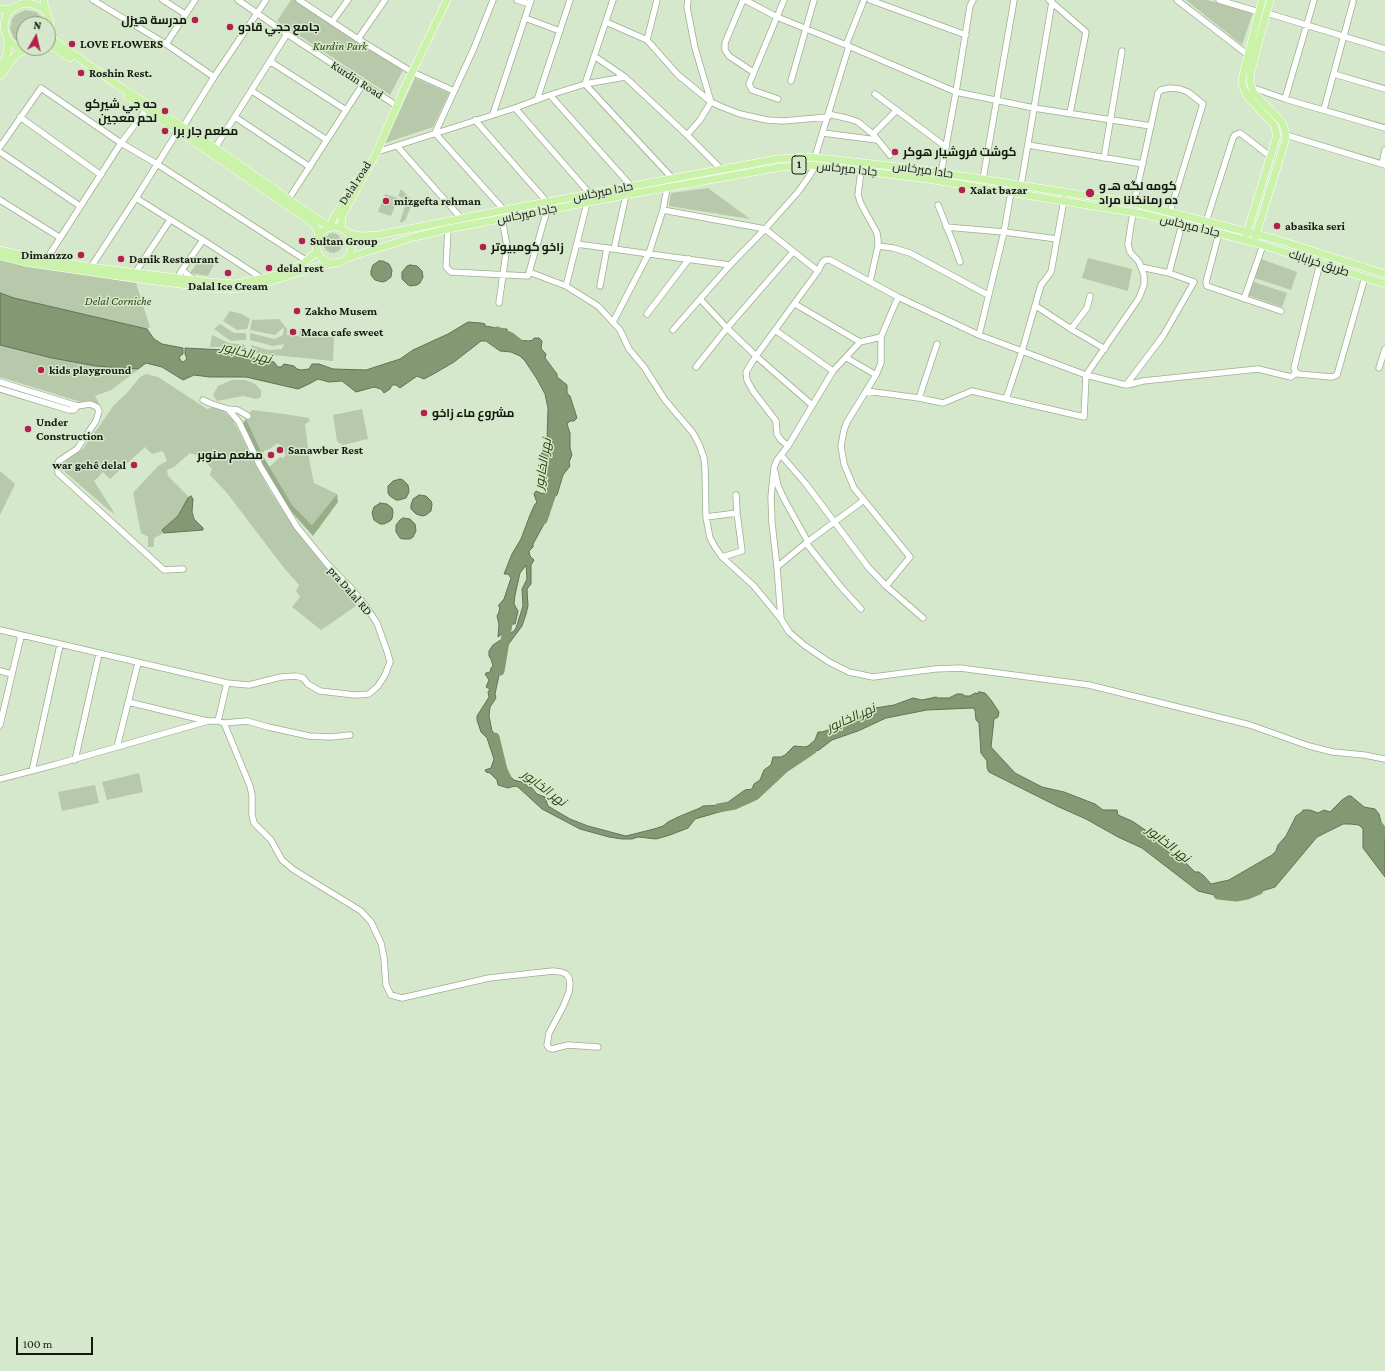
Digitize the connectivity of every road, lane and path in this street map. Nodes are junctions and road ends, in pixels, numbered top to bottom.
1 (44, 0) edge
2 (93, 0) edge
3 (163, 0) edge
4 (195, 0) edge
5 (238, 0) edge
6 (266, 0) edge
7 (299, 0) edge
8 (348, 0) edge
9 (385, 0) edge
10 (447, 0) edge
11 (493, 0) edge
12 (517, 0) edge
13 (570, 0) edge
14 (613, 0) edge
15 (657, 0) edge
16 (688, 0) edge
17 (744, 0) edge
18 (784, 0) edge
19 (814, 0) edge
20 (864, 0) edge
21 (870, 0) edge
22 (974, 0) edge
23 (1014, 0) edge
24 (1177, 0) edge
25 (1219, 0) edge
26 (1262, 0) edge
27 (1270, 0) edge
28 (1314, 0) edge
29 (1050, 1) edge
30 (34, 2) edge
31 (306, 2) edge
32 (530, 2) edge
33 (1353, 2) dead end
34 (0, 9) edge
35 (11, 10) junction
36 (1263, 12) junction
37 (258, 13) junction
38 (185, 14) junction
39 (47, 16) edge
40 (48, 16) edge
41 (777, 17) junction
42 (525, 18) junction
43 (2, 22) edge
44 (332, 22) junction
45 (606, 22) junction
46 (1306, 24) junction
47 (806, 29) junction
48 (560, 31) junction
49 (287, 34) junction
50 (966, 35) junction
51 (1343, 36) junction
52 (8, 38) junction
53 (358, 39) junction
54 (647, 40) junction
55 (56, 42) edge
56 (166, 44) junction
57 (16, 46) edge
58 (848, 46) junction
59 (56, 49) edge
60 (1385, 49) edge
61 (1122, 51) dead end
62 (16, 55) edge
63 (1248, 55) junction
64 (594, 56) junction
65 (271, 62) junction
66 (0, 69) edge
67 (412, 72) junction
68 (753, 72) junction
69 (1334, 74) junction
70 (0, 76) edge
71 (214, 77) junction
72 (624, 77) junction
73 (790, 81) dead end
74 (363, 84) junction
75 (585, 84) junction
76 (1251, 87) junction
77 (1385, 89) edge
78 (252, 91) junction
79 (454, 92) junction
80 (956, 92) junction
81 (875, 94) dead end
82 (550, 95) junction
83 (778, 99) dead end
84 (1285, 99) junction
85 (537, 100) junction
86 (996, 101) junction
87 (711, 102) junction
88 (397, 106) junction
89 (515, 108) junction
90 (1034, 108) junction
91 (1324, 109) junction
92 (146, 110) junction
93 (346, 110) junction
94 (897, 110) junction
95 (493, 114) junction
96 (1070, 114) junction
97 (828, 116) junction
98 (20, 117) junction
99 (234, 117) junction
100 (475, 120) junction
101 (1110, 120) junction
102 (1151, 126) junction
103 (1385, 128) edge
104 (180, 129) junction
105 (435, 133) junction
106 (823, 133) junction
107 (873, 134) junction
108 (687, 135) junction
109 (1286, 135) junction
110 (327, 140) junction
111 (877, 140) junction
112 (121, 143) junction
113 (1028, 145) junction
114 (397, 146) junction
115 (0, 147) edge
116 (946, 147) junction
117 (215, 148) junction
118 (1385, 150) edge
119 (0, 152) edge
120 (377, 152) junction
121 (890, 155) dead end
122 (1271, 157) junction
123 (1104, 158) junction
124 (816, 161) junction
125 (157, 164) junction
126 (1143, 164) junction
127 (1384, 165) edge
128 (310, 167) junction
129 (722, 170) junction
130 (861, 170) junction
131 (941, 173) junction
132 (101, 174) junction
133 (673, 179) junction
134 (983, 179) junction
135 (1021, 185) junction
136 (631, 186) junction
137 (668, 188) junction
138 (1011, 192) junction
139 (590, 194) junction
140 (626, 195) junction
141 (136, 198) junction
142 (0, 200) edge
143 (288, 200) junction
144 (1064, 200) junction
145 (547, 202) junction
146 (587, 203) junction
147 (1134, 203) junction
148 (938, 205) dead end
149 (80, 206) junction
150 (504, 210) junction
151 (547, 210) junction
152 (663, 210) junction
153 (1133, 212) junction
154 (1170, 212) junction
155 (461, 218) junction
156 (502, 219) junction
157 (170, 220) junction
158 (1206, 222) junction
159 (1182, 224) junction
160 (447, 225) junction
161 (330, 227) junction
162 (946, 227) junction
163 (341, 228) junction
164 (765, 229) junction
165 (1004, 232) junction
166 (1219, 233) junction
167 (319, 234) junction
168 (349, 234) junction
169 (1256, 235) junction
170 (1246, 236) junction
171 (59, 238) junction
172 (1057, 239) junction
173 (203, 240) junction
174 (1253, 242) junction
175 (577, 244) junction
176 (1262, 245) junction
177 (878, 246) junction
178 (611, 248) junction
179 (0, 250) edge
180 (317, 251) junction
181 (793, 252) junction
182 (649, 253) junction
183 (0, 256) edge
184 (347, 258) junction
185 (689, 259) junction
186 (46, 260) junction
187 (307, 261) junction
188 (340, 262) junction
189 (960, 262) dead end
190 (1320, 263) junction
191 (730, 265) junction
192 (91, 267) junction
193 (1141, 267) junction
194 (818, 271) junction
195 (530, 272) junction
196 (135, 273) junction
197 (186, 273) dead end
198 (1169, 273) junction
199 (503, 274) junction
200 (1385, 274) edge
201 (1365, 277) junction
202 (179, 279) junction
203 (263, 279) junction
204 (200, 281) junction
205 (870, 282) junction
206 (1385, 284) edge
207 (566, 286) junction
208 (600, 286) dead end
209 (988, 295) junction
210 (1090, 296) dead end
211 (898, 297) junction
212 (700, 299) junction
213 (1244, 299) junction
214 (499, 303) dead end
215 (795, 304) junction
216 (1036, 306) junction
217 (1281, 311) dead end
218 (647, 314) dead end
219 (613, 322) junction
220 (727, 328) junction
221 (1071, 329) junction
222 (673, 330) dead end
223 (775, 330) junction
224 (979, 335) junction
225 (881, 337) junction
226 (860, 342) junction
227 (937, 344) dead end
228 (1385, 348) edge
229 (1105, 349) junction
230 (1022, 351) junction
231 (756, 356) junction
232 (847, 358) junction
233 (696, 367) dead end
234 (1379, 368) dead end
235 (834, 371) junction
236 (1296, 373) junction
237 (876, 375) junction
238 (1086, 375) junction
239 (0, 382) edge
240 (1126, 385) junction
241 (0, 390) edge
242 (866, 392) junction
243 (919, 398) junction
244 (1006, 399) junction
245 (203, 400) dead end
246 (812, 405) junction
247 (77, 406) junction
248 (228, 409) junction
249 (248, 416) dead end
250 (788, 446) junction
251 (781, 455) junction
252 (774, 468) junction
253 (736, 495) dead end
254 (864, 500) junction
255 (737, 513) junction
256 (706, 517) junction
257 (834, 523) junction
258 (807, 542) junction
259 (722, 557) junction
260 (777, 567) junction
261 (183, 568) dead end
262 (886, 586) junction
263 (861, 609) dead end
264 (781, 618) junction
265 (923, 618) dead end
266 (0, 630) edge
267 (21, 636) junction
268 (60, 645) junction
269 (100, 654) junction
270 (138, 663) junction
271 (0, 671) edge
272 (12, 674) junction
273 (227, 683) junction
274 (128, 702) junction
275 (208, 721) junction
276 (221, 722) junction
277 (0, 725) edge
278 (350, 736) dead end
279 (118, 747) junction
280 (1385, 759) edge
281 (74, 760) junction
282 (32, 771) junction
283 (0, 779) edge
284 (598, 1047) dead end

1 - 40 main road
2 - 56 street
3 - 38 street
4 - 38 street
5 - 37 street, Kurdin Road
6 - 37 street
7 - 31 street
8 - 44 street
9 - 53 street
10 - 67 main road
11 - 79 street
12 - 32 street
13 - 48 street
14 - 45 street
15 - 54 street
16 - 87 street
17 - 41 street
17 - 68 street
18 - 41 street
19 - 47 street
20 - 58 street
21 - 50 street
22 - 50 street
23 - 86 street
24 - 63 street
25 - 36 street
26 - 36 main road
27 - 36 main road
28 - 46 street
29 - 90 street
29 - 96 street
30 - 35 main road
30 - 39 main road
31 - 44 street
32 - 42 street
33 - 51 street
34 - 35 main road
35 - 43 main road
36 - 46 street
36 - 63 main road
36 - 76 main road
37 - 49 street, Kurdin Road
37 - 71 street
38 - 56 street
41 - 47 street
41 - 68 street
42 - 48 street
42 - 95 street
43 - 52 main road
44 - 53 street
45 - 54 street
45 - 64 street
46 - 51 street
46 - 84 street
47 - 58 street
47 - 73 street
48 - 85 street
49 - 65 street
49 - 74 street, Kurdin Road
50 - 80 street
51 - 60 street
51 - 69 street
52 - 57 main road
52 - 66 main road
53 - 67 street
54 - 87 street
55 - 104 main road
56 - 71 street
58 - 80 street
58 - 97 street
59 - 92 main road
61 - 101 street
62 - 70 main road
63 - 122 main road
64 - 72 street
64 - 75 street
65 - 78 street
65 - 93 street
67 - 79 street
67 - 88 main road
68 - 83 street
69 - 77 street
69 - 91 street
71 - 104 street
72 - 75 street
72 - 108 street
74 - 88 street, Kurdin Road
74 - 93 street
75 - 82 street
75 - 133 street
76 - 84 street
76 - 109 main road
78 - 99 street
78 - 110 street
79 - 105 street
80 - 86 street
80 - 116 street
81 - 94 street
82 - 85 street
82 - 136 street
84 - 91 street
85 - 89 street
86 - 90 street
86 - 134 street
87 - 97 street
87 - 108 street
88 - 120 main road
89 - 95 street
89 - 139 street
90 - 96 street
90 - 113 street
91 - 103 street
92 - 104 main road
92 - 112 street
93 - 110 street
94 - 107 street
94 - 116 street
95 - 100 street
96 - 101 street
97 - 106 street
97 - 107 street
98 - 112 street
98 - 115 street
98 - 132 street
99 - 117 street
99 - 128 street
100 - 105 street
100 - 145 street
101 - 102 street
101 - 123 street
102 - 126 street
102 - 154 street
104 - 117 main road
104 - 125 street
104 - 167 main road
105 - 114 street
105 - 150 street
106 - 111 street
106 - 124 street
107 - 111 street
108 - 129 street
109 - 127 street
109 - 169 main road
110 - 128 street
111 - 121 street
112 - 125 street
112 - 132 street
113 - 123 street
113 - 135 street
114 - 120 street
114 - 155 street
116 - 131 street
117 - 143 main road
118 - 127 street
119 - 149 street
120 - 161 main road, Delal road
120 - 163 main road, Delal road
122 - 158 street
122 - 170 main road
123 - 126 street
124 - 129 main road, حادا ميرخاس
124 - 130 main road, جادا ميرخاس / 1
124 - 131 main road, حادا ميرخاس
124 - 137 main road, جادا ميرخاس / 1
124 - 164 street
125 - 141 street
125 - 187 street
126 - 147 street
128 - 143 street
129 - 133 main road, حادا ميرخاس
130 - 138 main road, جادا ميرخاس / 1
130 - 177 street
131 - 134 main road, حادا ميرخاس
132 - 149 street
133 - 136 main road, حادا ميرخاس
134 - 135 main road, حادا ميرخاس
135 - 147 main road, حادا ميرخاس
136 - 139 main road, حادا ميرخاس
137 - 140 main road, جادا ميرخاس / 1
137 - 152 street
138 - 144 main road, جادا ميرخاس / 1
138 - 165 street
139 - 145 main road, حادا ميرخاس
140 - 146 main road, جادا ميرخاس / 1
140 - 178 street
141 - 157 street
141 - 192 street
142 - 171 street
143 - 161 main road
144 - 153 main road, جادا ميرخاس / 1
144 - 172 street
145 - 150 main road, حادا ميرخاس
146 - 151 main road, جادا ميرخاس / 1
146 - 175 street
147 - 154 main road, حادا ميرخاس
148 - 162 street
149 - 171 street
150 - 155 main road, حادا ميرخاس
151 - 156 main road, جادا ميرخاس / 1
151 - 195 street
152 - 164 street
152 - 182 street
153 - 159 main road, جادا ميرخاس / 1
153 - 193 street
154 - 158 main road, حادا ميرخاس
155 - 160 main road, حادا ميرخاس
156 - 160 main road, جادا ميرخاس / 1
156 - 199 street
157 - 173 street
157 - 196 street
158 - 170 main road, حادا ميرخاس
159 - 166 main road, جادا ميرخاس / 1
159 - 198 street
160 - 168 main road
160 - 184 main road, جادا ميرخاس / 1
160 - 199 street
161 - 163 main road
161 - 167 main road
162 - 165 street
162 - 189 street
163 - 168 main road
164 - 181 street
164 - 191 street
165 - 172 street
165 - 209 street
166 - 170 main road, جادا ميرخاس / 1
166 - 213 street
167 - 180 main road
168 - 184 main road
169 - 170 main road, حادا ميرخاس
169 - 174 main road
169 - 200 main road, حادا ميرخاس
170 - 174 main road, جادا ميرخاس / 1
171 - 186 street
172 - 216 street
173 - 202 street
173 - 203 street
174 - 176 main road, طريق خرابابك
175 - 178 street
175 - 207 street
176 - 190 main road, طريق خرابابك
176 - 213 street
177 - 205 street
177 - 209 street
178 - 182 street
178 - 208 street
179 - 186 main road
180 - 187 main road
180 - 188 main road
181 - 194 street
181 - 220 street
182 - 185 street
182 - 219 street
183 - 188 main road
184 - 188 main road
185 - 191 street
185 - 218 street
186 - 192 main road
187 - 203 main road
190 - 201 main road, طريق خرابابك
190 - 236 street
191 - 212 street
192 - 196 main road
193 - 198 street
193 - 229 street
194 - 205 street
194 - 215 street
195 - 199 street
195 - 207 street
196 - 202 main road
197 - 204 street
198 - 240 street
199 - 214 street
201 - 206 main road, طريق خرابابك
201 - 236 street
202 - 204 main road
203 - 204 main road
205 - 211 street
207 - 219 street
209 - 224 street
210 - 221 street
211 - 224 street
211 - 225 street
212 - 220 street
212 - 222 street
213 - 217 street
215 - 223 street
215 - 226 street
216 - 221 street
216 - 230 street
219 - 256 street
220 - 231 street
220 - 233 street
221 - 229 street
223 - 231 street
223 - 235 street
224 - 230 street
225 - 226 street
225 - 237 street
226 - 232 street
227 - 243 street
228 - 234 street
229 - 238 street
230 - 238 street
230 - 244 street
231 - 246 street
231 - 250 street
232 - 235 street
232 - 237 street
235 - 246 street
236 - 240 street
237 - 242 street
238 - 240 street
238 - 244 street
239 - 247 street
241 - 247 street
242 - 243 street
242 - 254 street
243 - 244 street
245 - 248 street
246 - 250 street
247 - 261 street
248 - 249 street
248 - 273 street, pra Dalal RD
250 - 251 street
251 - 252 street
251 - 257 street
252 - 258 street
252 - 260 street
253 - 255 street
254 - 257 street
254 - 262 street
255 - 256 street
255 - 259 street
256 - 259 street
257 - 258 street
257 - 262 street
258 - 260 street
258 - 263 street
259 - 264 street
260 - 264 street
262 - 265 street
264 - 280 street
266 - 267 street
267 - 268 street
267 - 272 street
268 - 269 street
268 - 282 street
269 - 270 street
269 - 281 street
270 - 273 street
270 - 274 street
271 - 272 street
272 - 277 street
273 - 276 street
274 - 275 street
274 - 279 street
275 - 276 street
275 - 279 street
276 - 278 street
276 - 284 street
279 - 281 street
281 - 282 street
282 - 283 street

